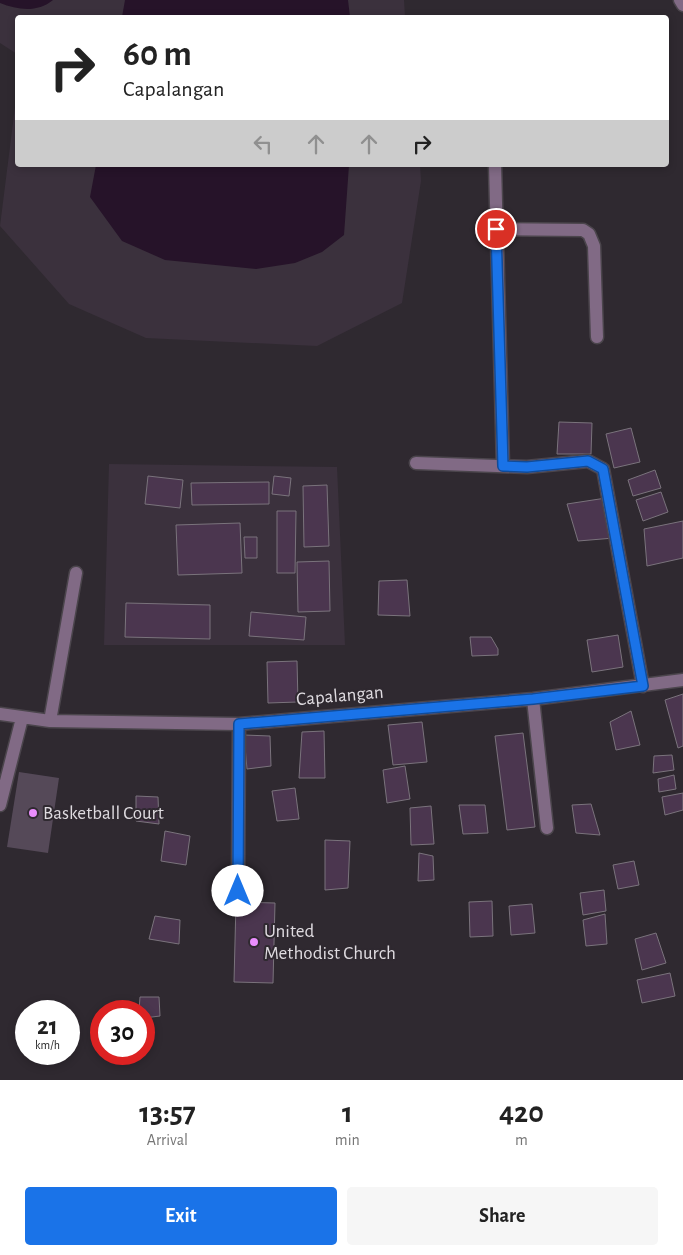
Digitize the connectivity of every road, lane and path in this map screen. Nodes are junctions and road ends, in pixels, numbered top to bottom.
1 (680, 0) edge
2 (683, 5) edge
3 (495, 167) edge
4 (496, 229) junction
5 (597, 337) dead end
6 (416, 463) dead end
7 (503, 466) junction
8 (76, 573) dead end
9 (683, 680) edge
10 (643, 686) junction
11 (533, 699) junction
12 (0, 714) edge
13 (22, 718) junction
14 (50, 721) junction
15 (239, 724) junction
16 (0, 805) edge
17 (547, 828) dead end
18 (238, 891) dead end

1 - 2 street
3 - 4 street
4 - 5 street
4 - 7 street
6 - 7 street
7 - 10 street
8 - 14 street
9 - 10 street, Capalangan
10 - 11 street, Capalangan
11 - 15 street, Capalangan
11 - 17 street
12 - 13 street, Capalangan
13 - 14 street, Capalangan
13 - 16 street
14 - 15 street, Capalangan
15 - 18 street

